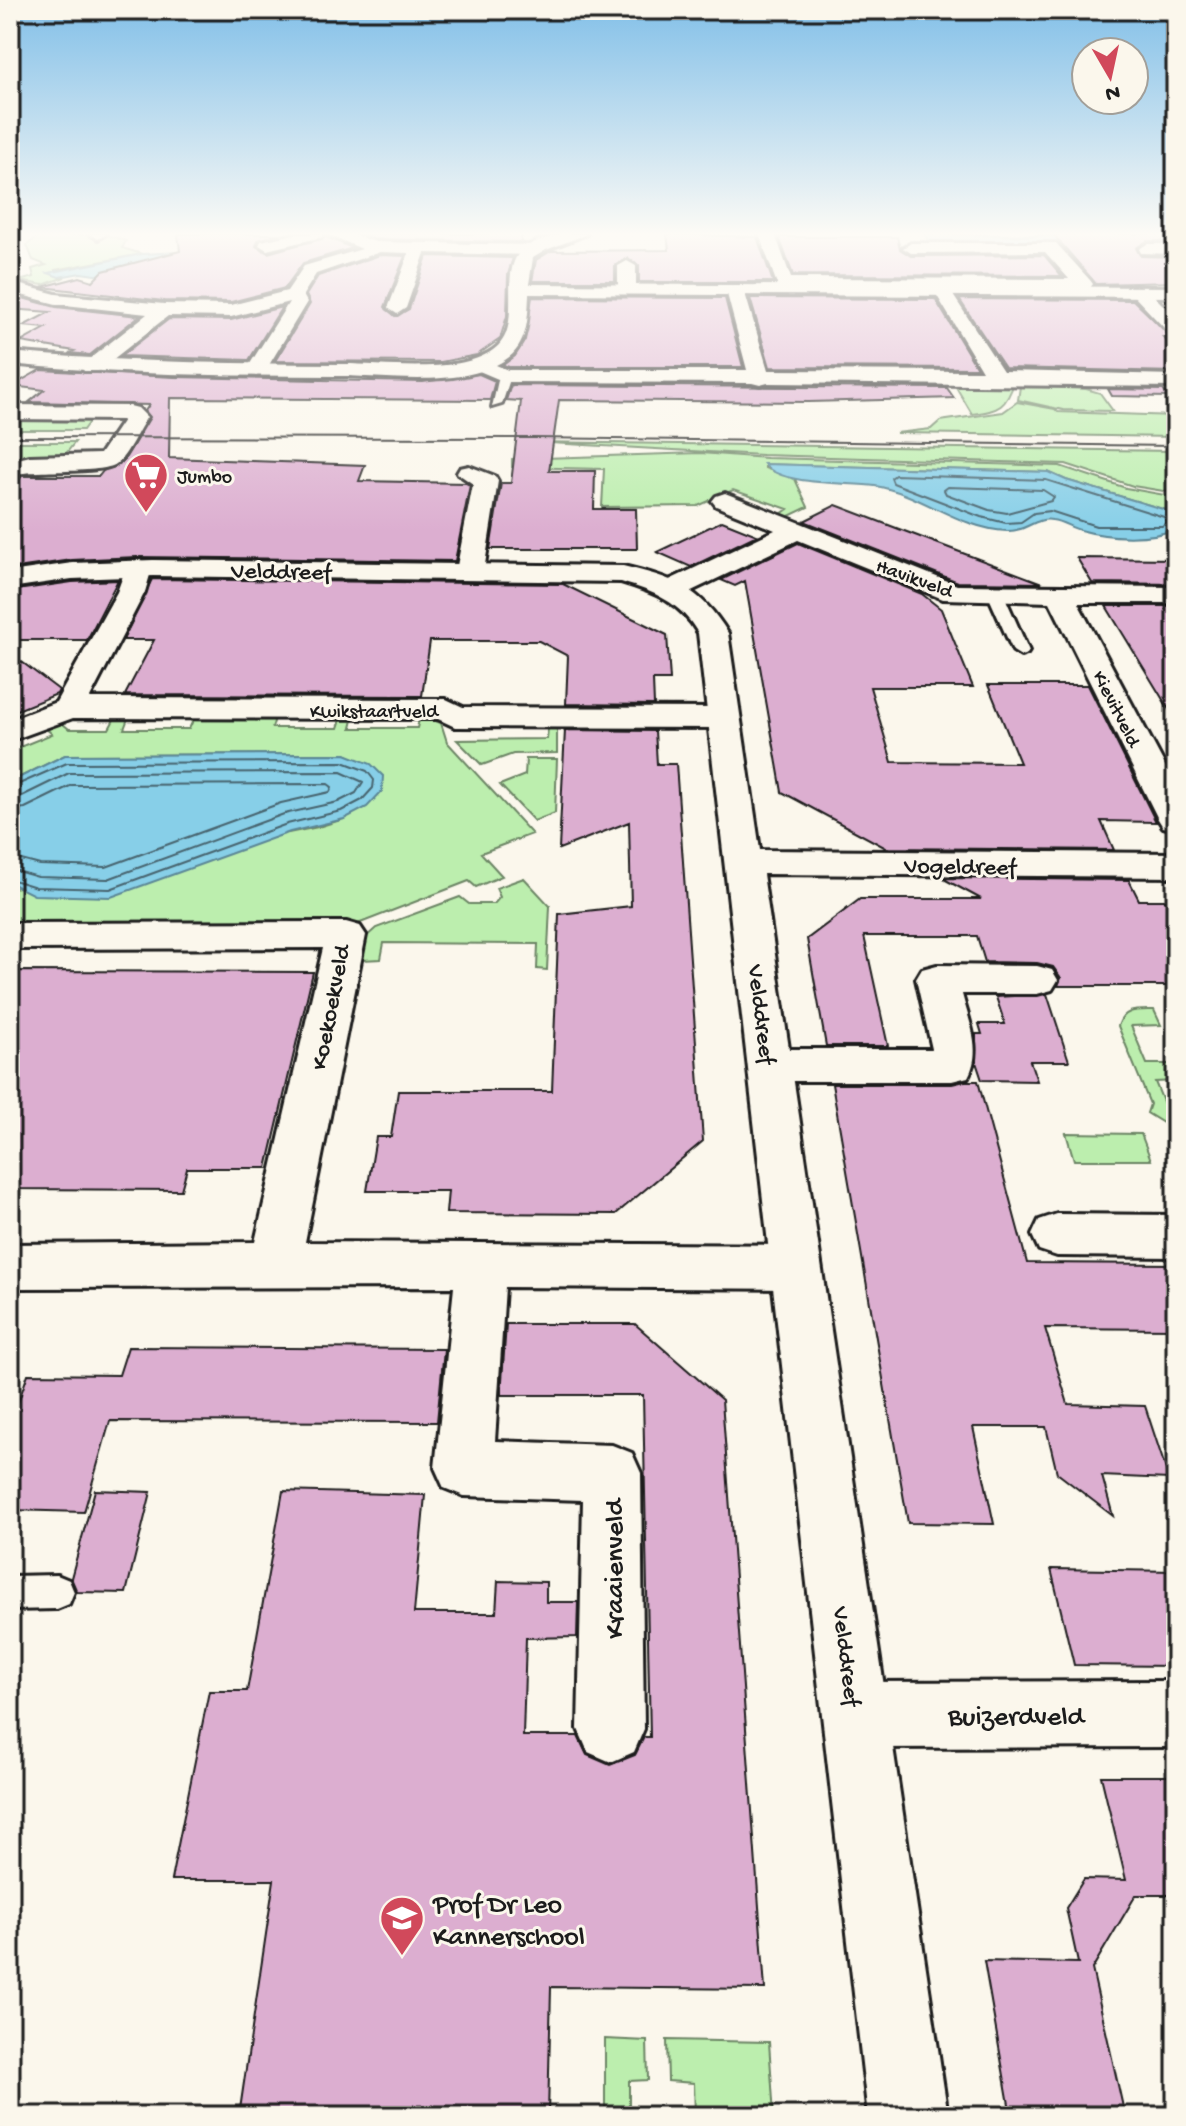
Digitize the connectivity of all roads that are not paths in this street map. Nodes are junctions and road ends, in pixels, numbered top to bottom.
1 (130, 333) edge
2 (279, 333) edge
3 (513, 333) edge
4 (747, 333) edge
5 (966, 333) edge
6 (10, 358) edge
7 (479, 364) junction
8 (91, 367) junction
9 (256, 370) junction
10 (505, 376) junction
11 (996, 376) junction
12 (688, 378) junction
13 (845, 378) junction
14 (760, 379) junction
15 (1176, 381) edge
16 (692, 400) dead end
17 (855, 401) dead end
18 (496, 404) dead end
19 (10, 412) edge
20 (10, 468) edge
21 (469, 473) dead end
22 (725, 501) dead end
23 (797, 530) junction
24 (138, 568) junction
25 (470, 571) junction
26 (10, 580) edge
27 (673, 589) junction
28 (996, 595) junction
29 (1060, 595) junction
30 (1176, 595) edge
31 (1021, 651) dead end
32 (69, 708) junction
33 (724, 718) junction
34 (10, 731) edge
35 (1176, 819) edge
36 (744, 862) junction
37 (1176, 865) edge
38 (10, 936) edge
39 (1037, 980) dead end
40 (770, 1065) junction
41 (1057, 1235) dead end
42 (1176, 1236) edge
43 (275, 1264) junction
44 (481, 1267) junction
45 (796, 1267) junction
46 (14, 1276) edge
47 (57, 1592) dead end
48 (10, 1593) edge
49 (1176, 1714) edge
50 (856, 1715) junction
51 (611, 1729) dead end
52 (908, 2116) edge

1 - 8 street
2 - 9 street
3 - 7 street
4 - 14 street
5 - 11 street
6 - 8 street
7 - 9 street
7 - 10 street
8 - 9 street
10 - 12 street
10 - 18 lane
11 - 13 street
11 - 15 street
12 - 14 street
12 - 16 street
13 - 14 street
13 - 17 street
19 - 20 street
21 - 25 street
22 - 23 street, Havikveld
23 - 27 street
23 - 28 street, Havikveld
24 - 25 street, Velddreef
24 - 26 street, Velddreef
24 - 32 street
25 - 27 street, Velddreef
27 - 33 street, Velddreef
28 - 29 street, Havikveld
28 - 31 lane
29 - 30 street, Havikveld
29 - 35 street, Kievitveld
32 - 33 street, Kwikstaartveld
32 - 34 street, Kwikstaartveld
33 - 36 street, Velddreef
36 - 37 street, Vogeldreef
36 - 40 street, Velddreef
38 - 43 street, Koekoekveld
39 - 40 street
40 - 45 street, Velddreef
41 - 42 street
43 - 44 street
43 - 46 street
44 - 45 street
44 - 51 street, Kraaienveld
45 - 50 street, Velddreef
47 - 48 lane
49 - 50 street, Buizerdveld
50 - 52 street, Velddreef

